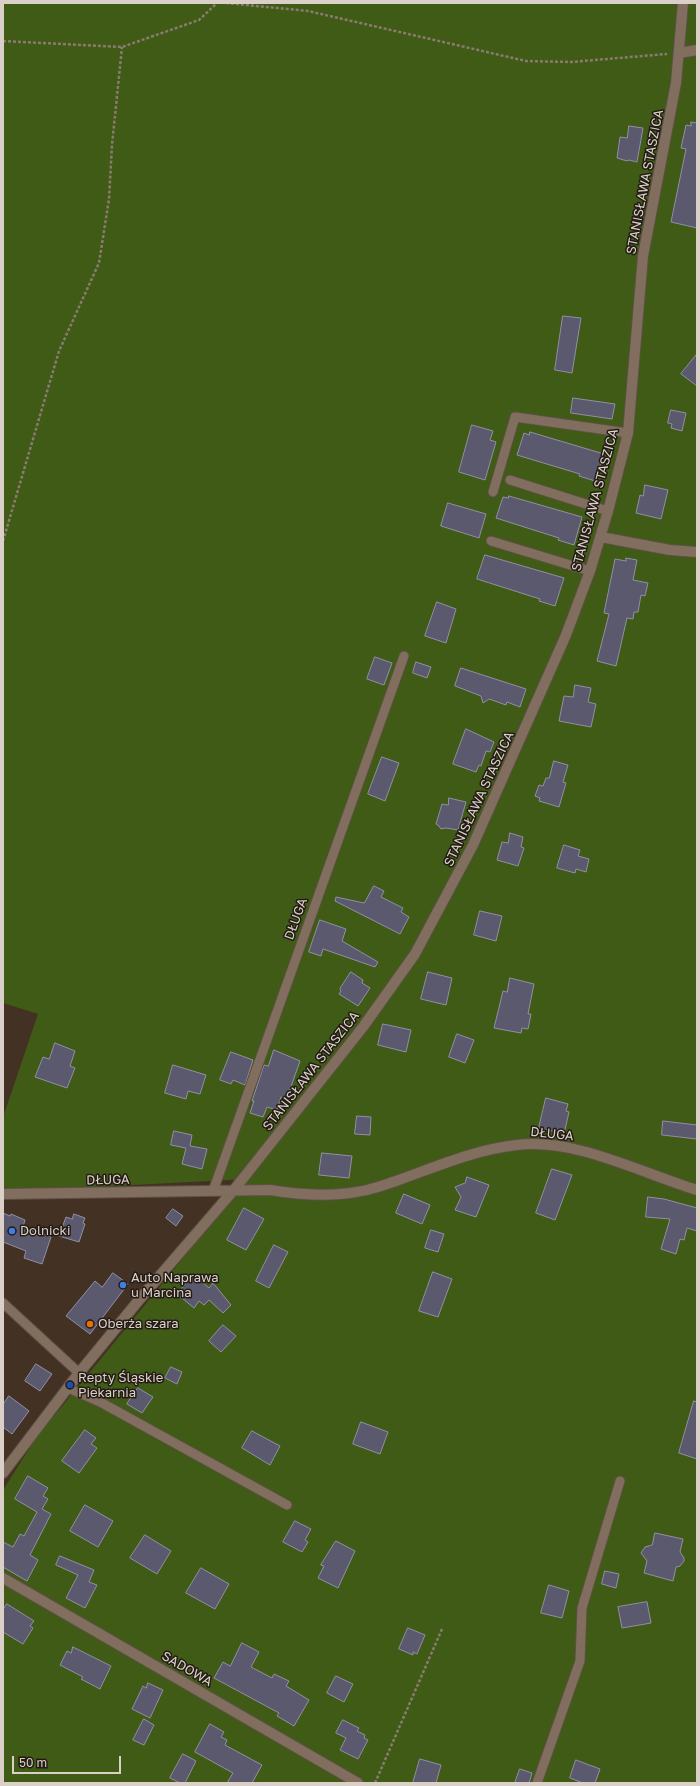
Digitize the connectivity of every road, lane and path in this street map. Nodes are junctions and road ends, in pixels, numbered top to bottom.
1 (217, 3) edge
2 (226, 3) edge
3 (682, 3) edge
4 (3, 41) edge
5 (122, 47) junction
6 (697, 50) edge
7 (679, 53) junction
8 (628, 433) junction
9 (510, 480) dead end
10 (493, 492) dead end
11 (608, 511) junction
12 (601, 538) junction
13 (491, 541) dead end
14 (3, 542) edge
15 (697, 552) edge
16 (590, 571) junction
17 (404, 656) dead end
18 (697, 1190) edge
19 (213, 1191) junction
20 (233, 1191) junction
21 (3, 1194) edge
22 (3, 1303) edge
23 (79, 1373) junction
24 (68, 1388) junction
25 (3, 1473) edge
26 (620, 1481) dead end
27 (287, 1505) dead end
28 (3, 1578) edge
29 (442, 1629) dead end
30 (358, 1783) edge
31 (375, 1783) edge
32 (537, 1783) edge

1 - 5 path
2 - 7 path
3 - 7 street, STANISŁAWA STASZICA
4 - 5 path
5 - 14 path
6 - 7 street
7 - 8 street, STANISŁAWA STASZICA
8 - 10 lane
8 - 11 street, STANISŁAWA STASZICA
9 - 11 lane
11 - 12 street, STANISŁAWA STASZICA
12 - 15 street
12 - 16 street, STANISŁAWA STASZICA
13 - 16 lane
16 - 20 street, STANISŁAWA STASZICA
17 - 19 lane, DŁUGA
18 - 20 street, DŁUGA
19 - 20 street, DŁUGA
19 - 21 street, DŁUGA
20 - 23 street, STANISŁAWA STASZICA
22 - 23 lane
23 - 24 street, STANISŁAWA STASZICA
24 - 25 street, STANISŁAWA STASZICA
24 - 27 lane
26 - 32 lane
28 - 30 street, SADOWA
29 - 31 path

